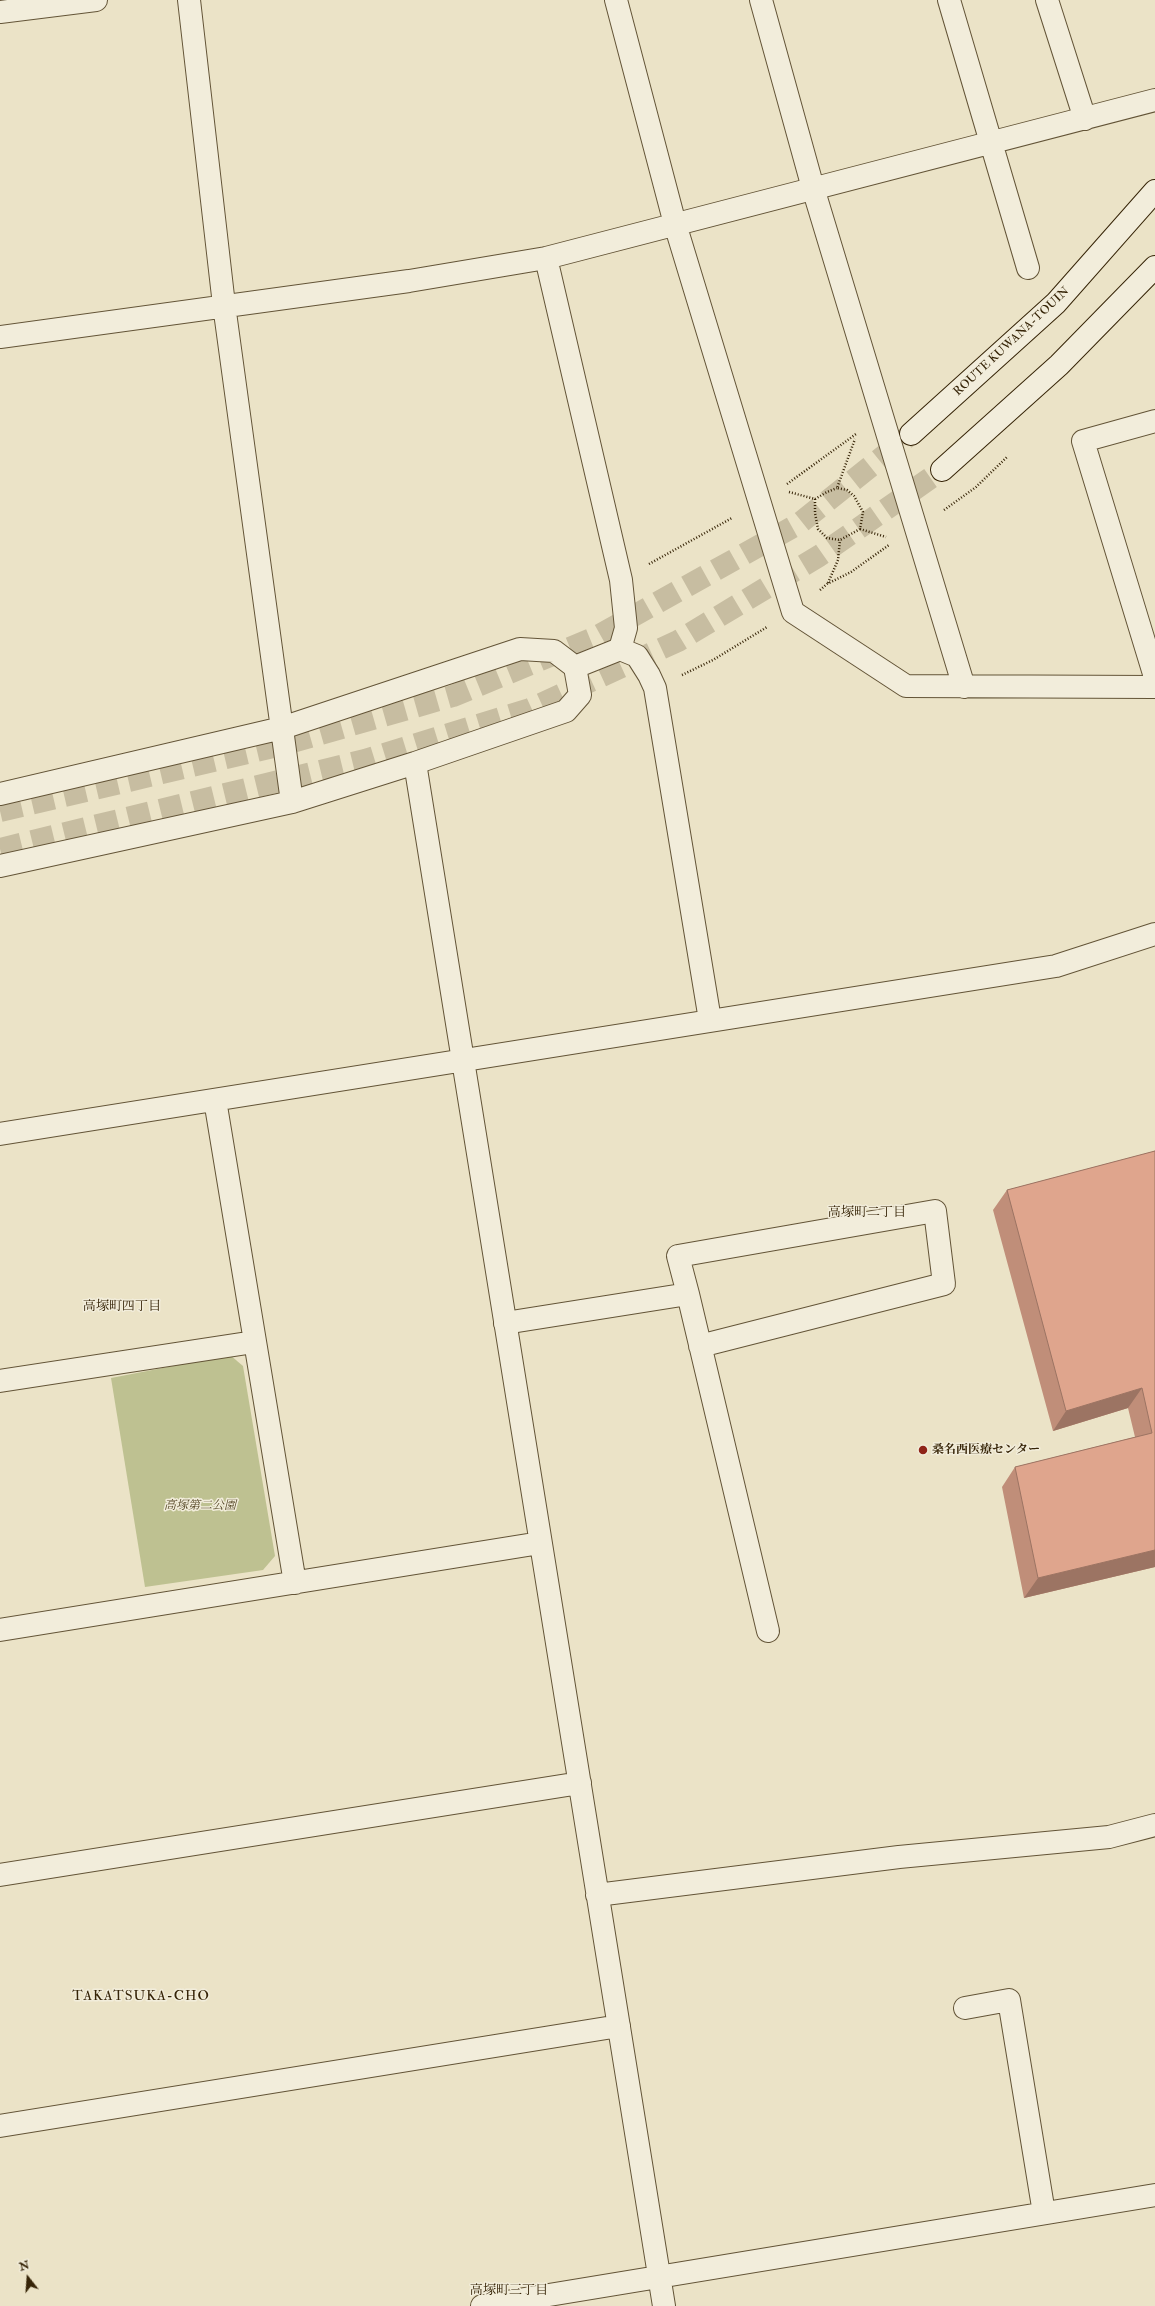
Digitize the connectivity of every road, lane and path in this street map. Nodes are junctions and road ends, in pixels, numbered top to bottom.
1 (96, 0) edge
2 (188, 0) edge
3 (616, 0) edge
4 (761, 0) edge
5 (949, 0) edge
6 (1047, 0) edge
7 (0, 12) edge
8 (1155, 100) edge
9 (1084, 119) junction
10 (991, 143) junction
11 (813, 188) junction
12 (1155, 190) edge
13 (674, 224) junction
14 (546, 258) junction
15 (1155, 267) edge
16 (1028, 268) dead end
17 (224, 305) junction
18 (0, 337) edge
19 (1155, 421) edge
20 (857, 433) dead end
21 (911, 434) tunnel mouth
22 (942, 470) tunnel mouth
23 (837, 488) junction
24 (787, 491) dead end
25 (815, 499) junction
26 (840, 540) junction
27 (828, 584) dead end
28 (620, 648) junction
29 (575, 667) junction
30 (1155, 677) edge
31 (964, 687) junction
32 (1155, 687) edge
33 (282, 728) junction
34 (415, 763) junction
35 (0, 794) edge
36 (292, 802) junction
37 (0, 866) edge
38 (1155, 934) edge
39 (710, 1020) junction
40 (464, 1059) junction
41 (215, 1100) junction
42 (0, 1134) edge
43 (688, 1294) junction
44 (505, 1323) junction
45 (254, 1342) junction
46 (700, 1346) junction
47 (0, 1381) edge
48 (540, 1543) junction
49 (295, 1583) junction
50 (0, 1630) edge
51 (768, 1631) dead end
52 (580, 1783) junction
53 (1154, 1825) edge
54 (0, 1875) edge
55 (598, 1895) junction
56 (965, 2008) dead end
57 (619, 2026) junction
58 (0, 2126) edge
59 (1155, 2195) edge
60 (1044, 2213) junction
61 (659, 2278) junction
62 (482, 2306) edge
63 (664, 2306) edge

1 - 7 street
2 - 17 street
3 - 13 street
4 - 11 street
5 - 10 street
6 - 9 street
8 - 9 street
9 - 10 street
10 - 11 street
10 - 16 street
11 - 13 street
11 - 31 street
12 - 21 street, ROUTE KUWANA-TOUIN
13 - 14 street
13 - 31 street
14 - 17 street
14 - 28 street
15 - 22 street
17 - 18 street
17 - 33 street
19 - 30 street
20 - 23 path
23 - 25 path
23 - 26 path
24 - 25 path
25 - 26 path
26 - 27 path
28 - 29 street
28 - 39 street
29 - 33 street
29 - 34 street
31 - 32 street
33 - 35 street
33 - 36 street
34 - 36 street
34 - 40 street
36 - 37 street
38 - 39 street
39 - 40 street
40 - 41 street
40 - 44 street
41 - 42 street
41 - 45 street
43 - 44 street
43 - 46 street
43 - 46 street
44 - 48 street
45 - 47 street
45 - 49 street
46 - 51 street
48 - 49 street
48 - 52 street
49 - 50 street
52 - 54 street
52 - 55 street
53 - 55 street
55 - 57 street
56 - 60 street
57 - 58 street
57 - 61 street
59 - 60 street
60 - 61 street
61 - 62 street
61 - 63 street

